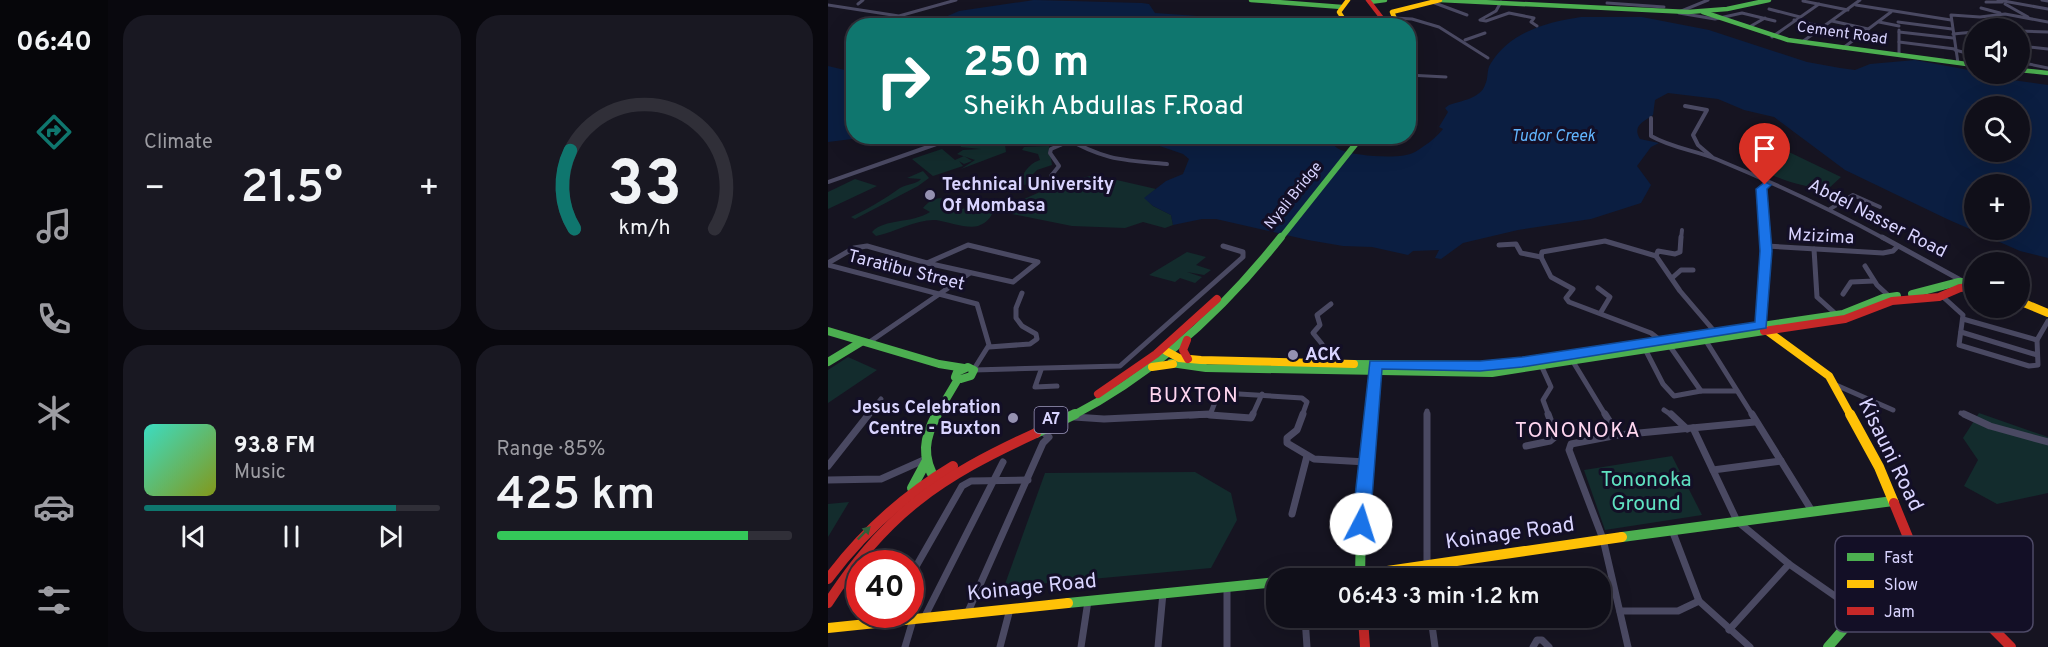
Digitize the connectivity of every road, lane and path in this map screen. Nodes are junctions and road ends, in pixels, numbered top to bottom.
1 (863, 0) edge
2 (956, 0) edge
3 (1258, 0) edge
4 (1348, 0) edge
5 (1708, 0) edge
6 (1769, 0) edge
7 (1860, 0) edge
8 (2042, 0) edge
9 (1375, 1) edge
10 (1436, 1) edge
11 (1512, 1) edge
12 (1665, 1) edge
13 (1803, 1) edge
14 (2001, 1) edge
15 (2048, 1) edge
16 (1502, 2) junction
17 (1622, 2) edge
18 (1986, 2) dead end
19 (1607, 3) dead end
20 (828, 4) edge
21 (858, 4) dead end
22 (1819, 4) junction
23 (1856, 5) junction
24 (1342, 8) junction
25 (1981, 8) dead end
26 (1769, 9) dead end
27 (2048, 9) edge
28 (1669, 10) junction
29 (1848, 10) junction
30 (1892, 12) junction
31 (1710, 13) junction
32 (1973, 13) dead end
33 (1900, 14) junction
34 (2005, 14) junction
35 (1467, 15) dead end
36 (1800, 17) junction
37 (1977, 17) junction
38 (1341, 18) edge
39 (1390, 18) edge
40 (1393, 18) edge
41 (1765, 18) junction
42 (2029, 18) joint
43 (2030, 18) edge
44 (1794, 20) junction
45 (1951, 20) junction
46 (1774, 21) dead end
47 (1832, 21) junction
48 (1879, 22) junction
49 (2048, 22) edge
50 (1416, 23) edge
51 (1899, 24) junction
52 (1537, 26) dead end
53 (1751, 26) dead end
54 (1824, 27) junction
55 (1868, 29) junction
56 (2030, 31) edge
57 (1899, 32) junction
58 (2048, 32) edge
59 (1485, 33) dead end
60 (1953, 34) junction
61 (1964, 35) edge
62 (1772, 37) junction
63 (1465, 40) junction
64 (1802, 42) junction
65 (1899, 42) junction
66 (2030, 47) edge
67 (1843, 48) junction
68 (2048, 49) edge
69 (1955, 50) junction
70 (1964, 52) edge
71 (1899, 55) junction
72 (1488, 58) dead end
73 (1958, 63) junction
74 (1964, 64) edge
75 (2048, 69) edge
76 (2030, 70) edge
77 (1416, 75) edge
78 (1446, 77) dead end
79 (1685, 106) dead end
80 (1651, 118) dead end
81 (936, 144) edge
82 (1063, 144) edge
83 (1076, 144) edge
84 (1350, 144) edge
85 (1355, 144) edge
86 (1713, 158) junction
87 (1167, 164) dead end
88 (1051, 176) dead end
89 (828, 182) edge
90 (1769, 183) junction
91 (1880, 207) dead end
92 (1830, 208) junction
93 (1682, 230) dead end
94 (1269, 245) junction
95 (1499, 245) dead end
96 (1223, 246) dead end
97 (1897, 247) junction
98 (1776, 248) joint
99 (1766, 249) junction
100 (1815, 249) junction
101 (1541, 256) junction
102 (1656, 256) junction
103 (927, 263) junction
104 (828, 264) edge
105 (1865, 266) dead end
106 (1693, 270) dead end
107 (970, 273) junction
108 (1672, 278) junction
109 (1874, 281) junction
110 (1964, 281) edge
111 (1964, 284) edge
112 (1964, 286) edge
113 (1598, 288) dead end
114 (1022, 293) dead end
115 (1843, 294) dead end
116 (940, 295) junction
117 (1942, 296) junction
118 (1890, 297) junction
119 (1331, 304) dead end
120 (2030, 308) edge
121 (1600, 312) junction
122 (1837, 315) junction
123 (2048, 317) edge
124 (1964, 319) junction
125 (1767, 327) junction
126 (828, 331) edge
127 (1715, 332) junction
128 (1961, 332) junction
129 (1189, 337) junction
130 (1660, 340) junction
131 (2037, 340) junction
132 (1706, 341) junction
133 (868, 343) junction
134 (1669, 345) junction
135 (989, 347) junction
136 (1645, 349) junction
137 (1162, 354) junction
138 (2037, 355) junction
139 (1188, 359) junction
140 (1572, 360) junction
141 (828, 362) edge
142 (1327, 363) junction
143 (939, 364) junction
144 (1173, 364) junction
145 (1541, 365) junction
146 (964, 368) junction
147 (1150, 368) junction
148 (1375, 368) junction
149 (1041, 370) junction
150 (973, 372) junction
151 (956, 377) junction
152 (1836, 385) junction
153 (1057, 386) dead end
154 (953, 390) junction
155 (1701, 391) junction
156 (1737, 391) junction
157 (1262, 394) junction
158 (881, 399) dead end
159 (1664, 410) dead end
160 (1893, 410) dead end
161 (1427, 411) dead end
162 (1961, 413) dead end
163 (1210, 415) junction
164 (1072, 417) junction
165 (1755, 422) junction
166 (1690, 428) junction
167 (1042, 430) junction
168 (1618, 435) junction
169 (2048, 442) edge
170 (1526, 446) dead end
171 (1307, 456) junction
172 (1781, 461) junction
173 (926, 462) junction
174 (1003, 462) dead end
175 (1366, 462) junction
176 (828, 466) edge
177 (1713, 470) junction
178 (938, 477) junction
179 (828, 480) edge
180 (994, 480) junction
181 (1028, 480) junction
182 (906, 495) junction
183 (1893, 501) junction
184 (1812, 510) junction
185 (1292, 514) dead end
186 (1737, 521) junction
187 (1672, 530) junction
188 (1909, 536) edge
189 (1603, 538) junction
190 (924, 553) edge
191 (1789, 564) junction
192 (1425, 565) junction
193 (1360, 568) edge
194 (1409, 568) edge
195 (1425, 568) edge
196 (828, 579) edge
197 (1266, 583) edge
198 (1227, 586) junction
199 (1163, 593) junction
200 (1835, 596) edge
201 (1088, 601) junction
202 (1700, 601) junction
203 (828, 603) edge
204 (1010, 609) junction
205 (1620, 611) junction
206 (967, 614) junction
207 (924, 618) joint
208 (846, 625) edge
209 (828, 628) edge
210 (911, 628) edge
211 (1306, 628) edge
212 (1364, 628) edge
213 (1432, 628) edge
214 (1729, 630) junction
215 (1841, 632) edge
216 (1996, 632) edge
217 (905, 647) edge
218 (1000, 647) edge
219 (1081, 647) edge
220 (1158, 647) edge
221 (1227, 647) edge
222 (1307, 647) edge
223 (1365, 647) edge
224 (1435, 647) edge
225 (1533, 647) edge
226 (1549, 647) edge
227 (1628, 647) edge
228 (1750, 647) edge
229 (1828, 647) edge
230 (2011, 647) edge

1 - 21 street
2 - 20 street
3 - 24 main road
4 - 24 main road
5 - 28 street
6 - 31 main road
7 - 23 street
8 - 15 street
9 - 39 main road
10 - 16 main road
10 - 35 street
10 - 40 main road
11 - 16 main road
11 - 28 main road
12 - 28 street
13 - 22 street
14 - 18 street
14 - 27 street
14 - 42 street
16 - 52 street
17 - 19 street
17 - 28 street
22 - 29 street
22 - 36 street
23 - 29 street
23 - 30 street
24 - 38 main road
25 - 34 street
26 - 36 street
28 - 31 main road
28 - 31 street
29 - 47 street
30 - 33 street
30 - 48 street
31 - 41 street
31 - 62 main road, Cement Road
32 - 37 street
33 - 45 street
33 - 51 street
34 - 37 street
34 - 42 street
36 - 44 street
37 - 45 street
41 - 46 street
41 - 53 street
43 - 49 street
44 - 54 street
44 - 62 street
45 - 60 street
47 - 54 street
47 - 55 street
48 - 51 street
48 - 55 street
50 - 63 street
51 - 57 street
51 - 60 street
54 - 64 street
55 - 67 street
56 - 58 street
57 - 60 street
57 - 65 street
59 - 63 street
60 - 61 street
60 - 69 street
62 - 64 main road, Cement Road
63 - 72 street
64 - 67 main road, Cement Road
65 - 69 street
65 - 71 street
66 - 68 street
67 - 71 main road, Cement Road
69 - 70 street
69 - 73 street
71 - 73 main road, Cement Road
73 - 74 main road, Cement Road
75 - 75 street
75 - 76 main road
77 - 78 street
79 - 86 street
80 - 86 street, Abdel Nasser Road
81 - 89 street
82 - 88 street
83 - 87 street
84 - 94 main road, Nyali Bridge / A7
85 - 94 main road, Nyali Bridge / A7
86 - 90 street, Abdel Nasser Road
90 - 92 street, Abdel Nasser Road
90 - 99 street
91 - 92 street
92 - 97 street, Abdel Nasser Road
93 - 102 street
94 - 129 main road, A7
94 - 137 main road, A7
95 - 101 street
96 - 149 street
97 - 100 street, Mzizima
97 - 110 street, Abdel Nasser Road
98 - 99 street
98 - 100 street, Mzizima
99 - 125 street
100 - 122 street
101 - 102 street
101 - 121 street
102 - 108 street
103 - 104 street
103 - 107 street
103 - 107 street
104 - 116 street, Taratibu Street
105 - 109 street
106 - 108 street
107 - 116 street
108 - 127 street
109 - 115 street
109 - 118 street
111 - 118 main road
112 - 117 main road
113 - 121 street
114 - 135 street
116 - 133 street
116 - 135 street, Taratibu Street
117 - 124 street
117 - 125 main road
118 - 122 main road
119 - 142 street
120 - 123 main road
121 - 130 street
122 - 125 main road
123 - 131 street
124 - 128 street
124 - 131 street
125 - 127 main road
125 - 132 main road
125 - 152 main road, Kisauni Road
126 - 133 main road
127 - 130 main road
128 - 138 street
128 - 138 street
129 - 137 main road, A7
129 - 139 main road
130 - 148 main road
131 - 138 street
132 - 134 main road
132 - 156 street
133 - 141 main road
133 - 143 main road
134 - 136 main road
134 - 155 street
135 - 150 street
136 - 140 main road
136 - 155 street
137 - 139 main road
137 - 144 main road
137 - 147 main road, A7
137 - 178 main road, A7
139 - 142 main road
140 - 145 main road
140 - 168 street
142 - 148 main road
143 - 146 main road
143 - 151 main road
144 - 147 main road
144 - 148 main road
145 - 148 main road
145 - 170 street
146 - 150 main road
146 - 151 main road
147 - 164 main road, A7
148 - 175 main road
149 - 150 street
149 - 153 street
150 - 151 main road
150 - 154 main road
151 - 154 main road
152 - 160 street
152 - 183 main road, Kisauni Road
154 - 173 main road
155 - 156 street
156 - 165 street
157 - 163 street
157 - 163 street
157 - 171 street
158 - 176 street
159 - 166 street
161 - 192 street
162 - 169 street
163 - 164 street
164 - 167 main road, A7
165 - 166 street
165 - 172 street
166 - 168 street
166 - 177 street
167 - 178 main road, A7
167 - 181 street
168 - 189 street
171 - 175 street
171 - 185 street
172 - 177 street
172 - 184 street
173 - 178 main road
173 - 179 street
173 - 182 main road
174 - 180 street
175 - 193 main road
177 - 186 street
178 - 182 main road, A7
178 - 203 main road, A7
180 - 181 street
180 - 190 street
180 - 207 street
181 - 206 street
196 -> 182 main road, A7
183 - 184 main road, Koinage Road
183 - 188 main road, Kisauni Road
184 - 186 main road, Koinage Road
186 - 187 main road, Koinage Road
186 - 191 street
187 - 189 main road, Koinage Road
187 - 202 street
189 - 192 main road, Koinage Road
189 - 205 street
191 - 200 street
191 - 214 street
192 - 194 main road, Koinage Road
192 - 195 street
197 - 198 main road, Koinage Road
198 - 199 main road, Koinage Road
198 - 221 street
199 - 201 main road, Koinage Road
199 - 220 street
201 - 204 main road, Koinage Road
201 - 219 street
202 - 205 street
202 - 214 street
204 - 206 main road, Koinage Road
204 - 218 street
205 - 227 street
206 - 207 main road, Koinage Road
208 - 209 main road, Koinage Road
210 - 217 street
211 - 222 street
212 - 223 main road
213 - 224 street
214 - 228 street
215 - 229 main road
216 - 230 main road, Kisauni Road
225 - 226 street

